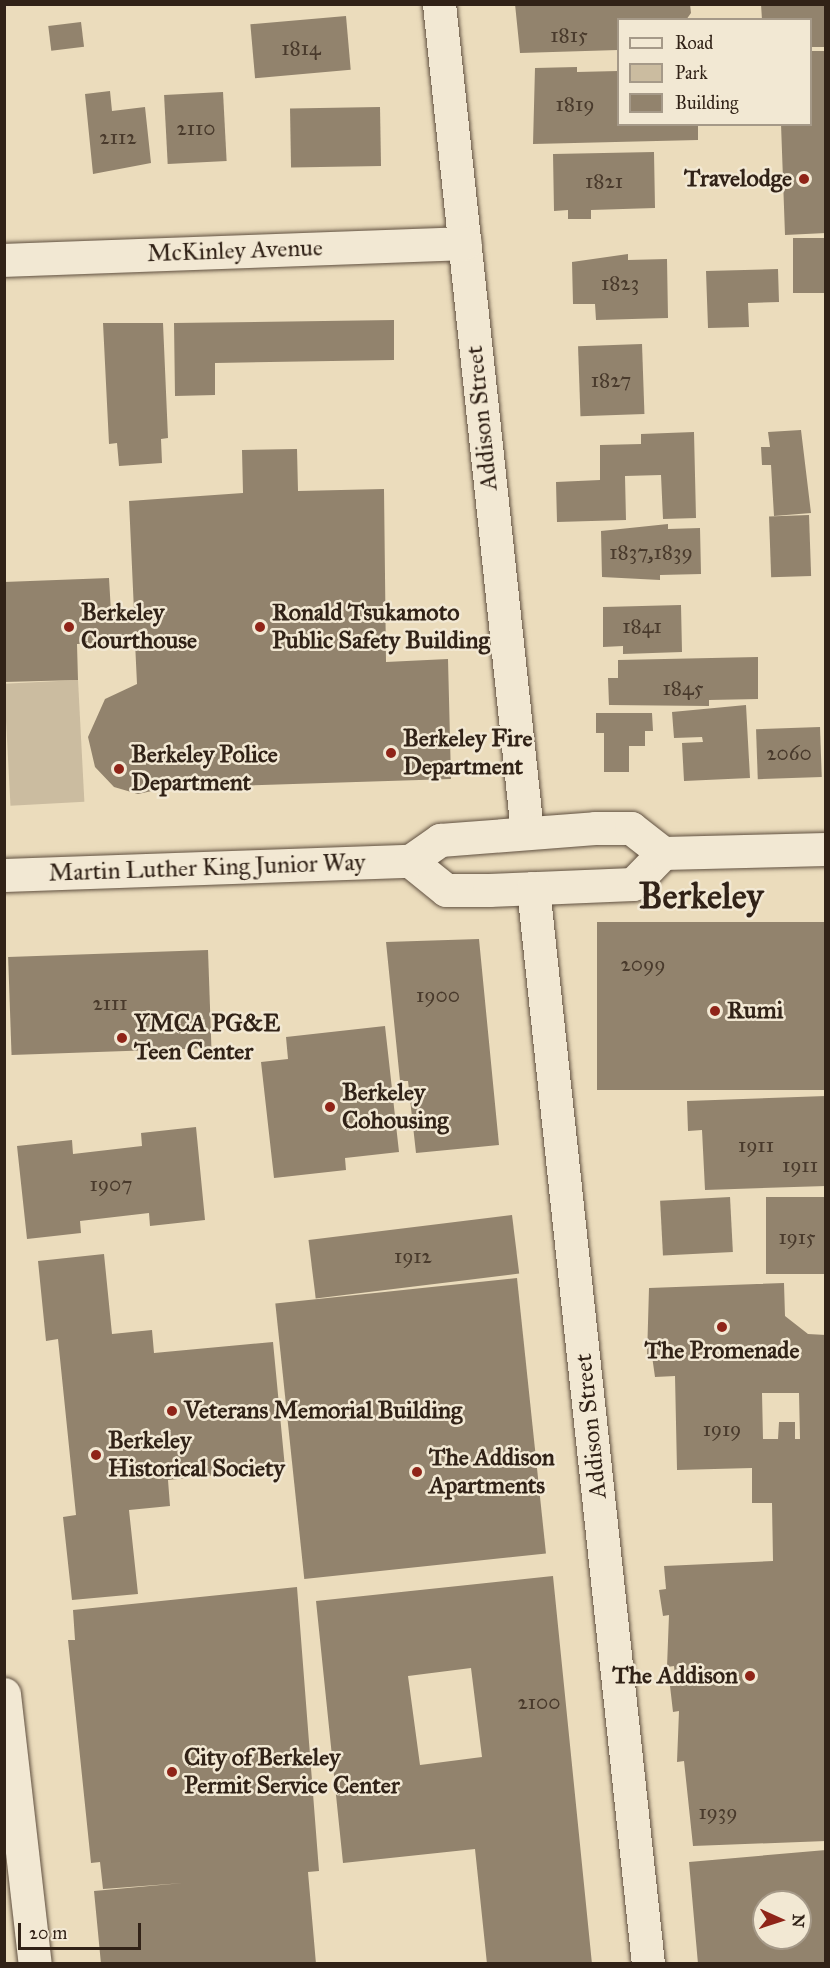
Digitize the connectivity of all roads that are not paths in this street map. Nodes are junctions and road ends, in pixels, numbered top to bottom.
1 (439, 4) edge
2 (465, 243) junction
3 (4, 260) edge
4 (527, 831) junction
5 (825, 849) edge
6 (663, 853) junction
7 (410, 861) junction
8 (4, 875) edge
9 (533, 888) junction
10 (4, 1694) edge
11 (8, 1750) edge
12 (35, 1964) edge
13 (648, 1964) edge

1 - 2 street, Addison Street
2 - 3 street, McKinley Avenue
2 - 4 street, Addison Street
4 - 6 street
4 - 7 street
5 - 6 street
6 - 9 street
7 - 8 street, Martin Luther King Junior Way
7 - 9 street
9 - 13 street, Addison Street
10 - 11 street
11 - 12 street

